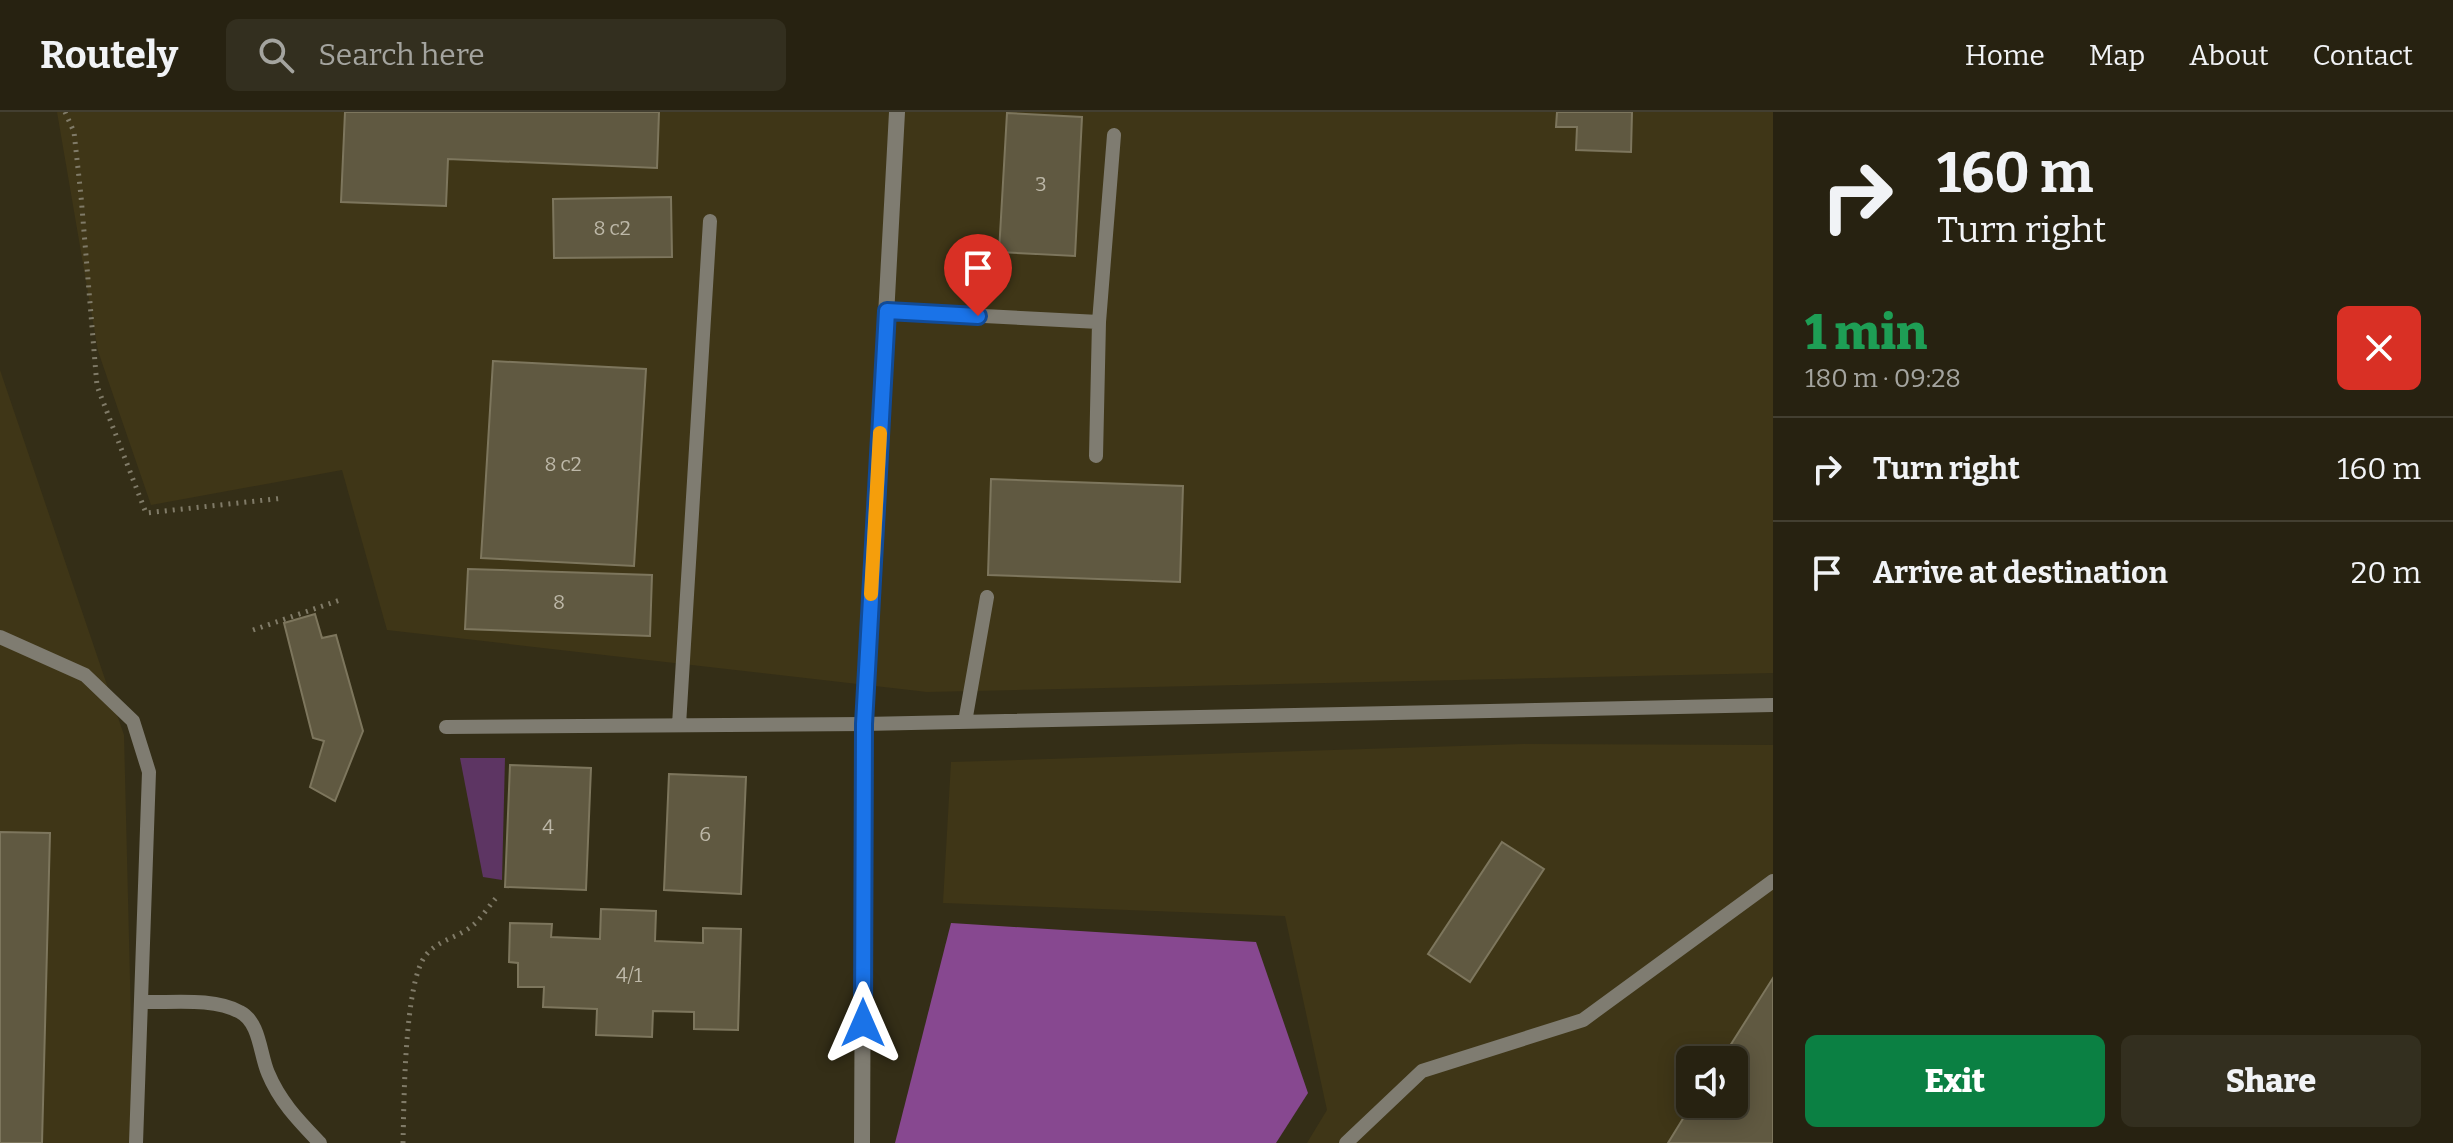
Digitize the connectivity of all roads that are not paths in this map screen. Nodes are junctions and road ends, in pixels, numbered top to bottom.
1 (897, 112) edge
2 (1114, 135) dead end
3 (710, 221) dead end
4 (887, 311) junction
5 (1099, 322) junction
6 (1096, 456) dead end
7 (987, 597) dead end
8 (0, 637) edge
9 (1773, 705) edge
10 (965, 722) junction
11 (864, 724) junction
12 (679, 725) junction
13 (446, 727) dead end
14 (1773, 881) edge
15 (141, 1002) junction
16 (136, 1143) edge
17 (320, 1143) edge
18 (862, 1143) edge
19 (1346, 1143) edge

1 - 4 street
2 - 5 lane
3 - 12 lane
4 - 5 lane
4 - 11 street
5 - 6 lane
7 - 10 lane
8 - 15 lane
9 - 10 lane
10 - 11 lane
11 - 12 lane
11 - 18 street
12 - 13 lane
14 - 19 lane
15 - 16 lane
15 - 17 lane

